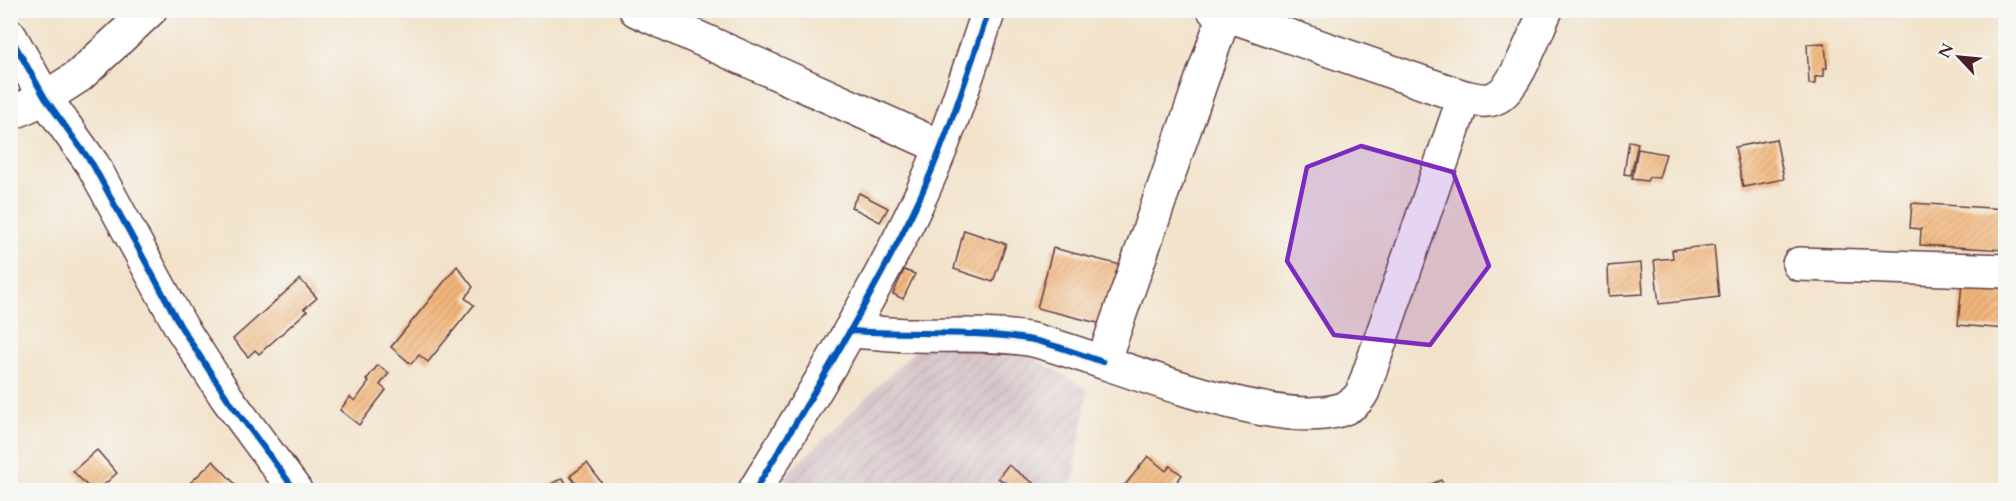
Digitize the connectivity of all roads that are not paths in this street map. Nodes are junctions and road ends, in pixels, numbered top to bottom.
1 (150, 10) edge
2 (636, 10) edge
3 (989, 10) edge
4 (1546, 10) edge
5 (1221, 12) edge
6 (10, 36) edge
7 (1464, 97) junction
8 (45, 98) junction
9 (10, 114) edge
10 (940, 147) junction
11 (1799, 264) dead end
12 (2006, 271) edge
13 (850, 331) junction
14 (1103, 362) junction
15 (295, 490) edge
16 (755, 490) edge

1 - 8 street
2 - 10 street
3 - 10 street
4 - 7 street
5 - 7 street
5 - 14 street
6 - 8 street
7 - 14 street
8 - 9 street
8 - 15 street
10 - 13 street
11 - 12 street
13 - 14 street
13 - 16 street

